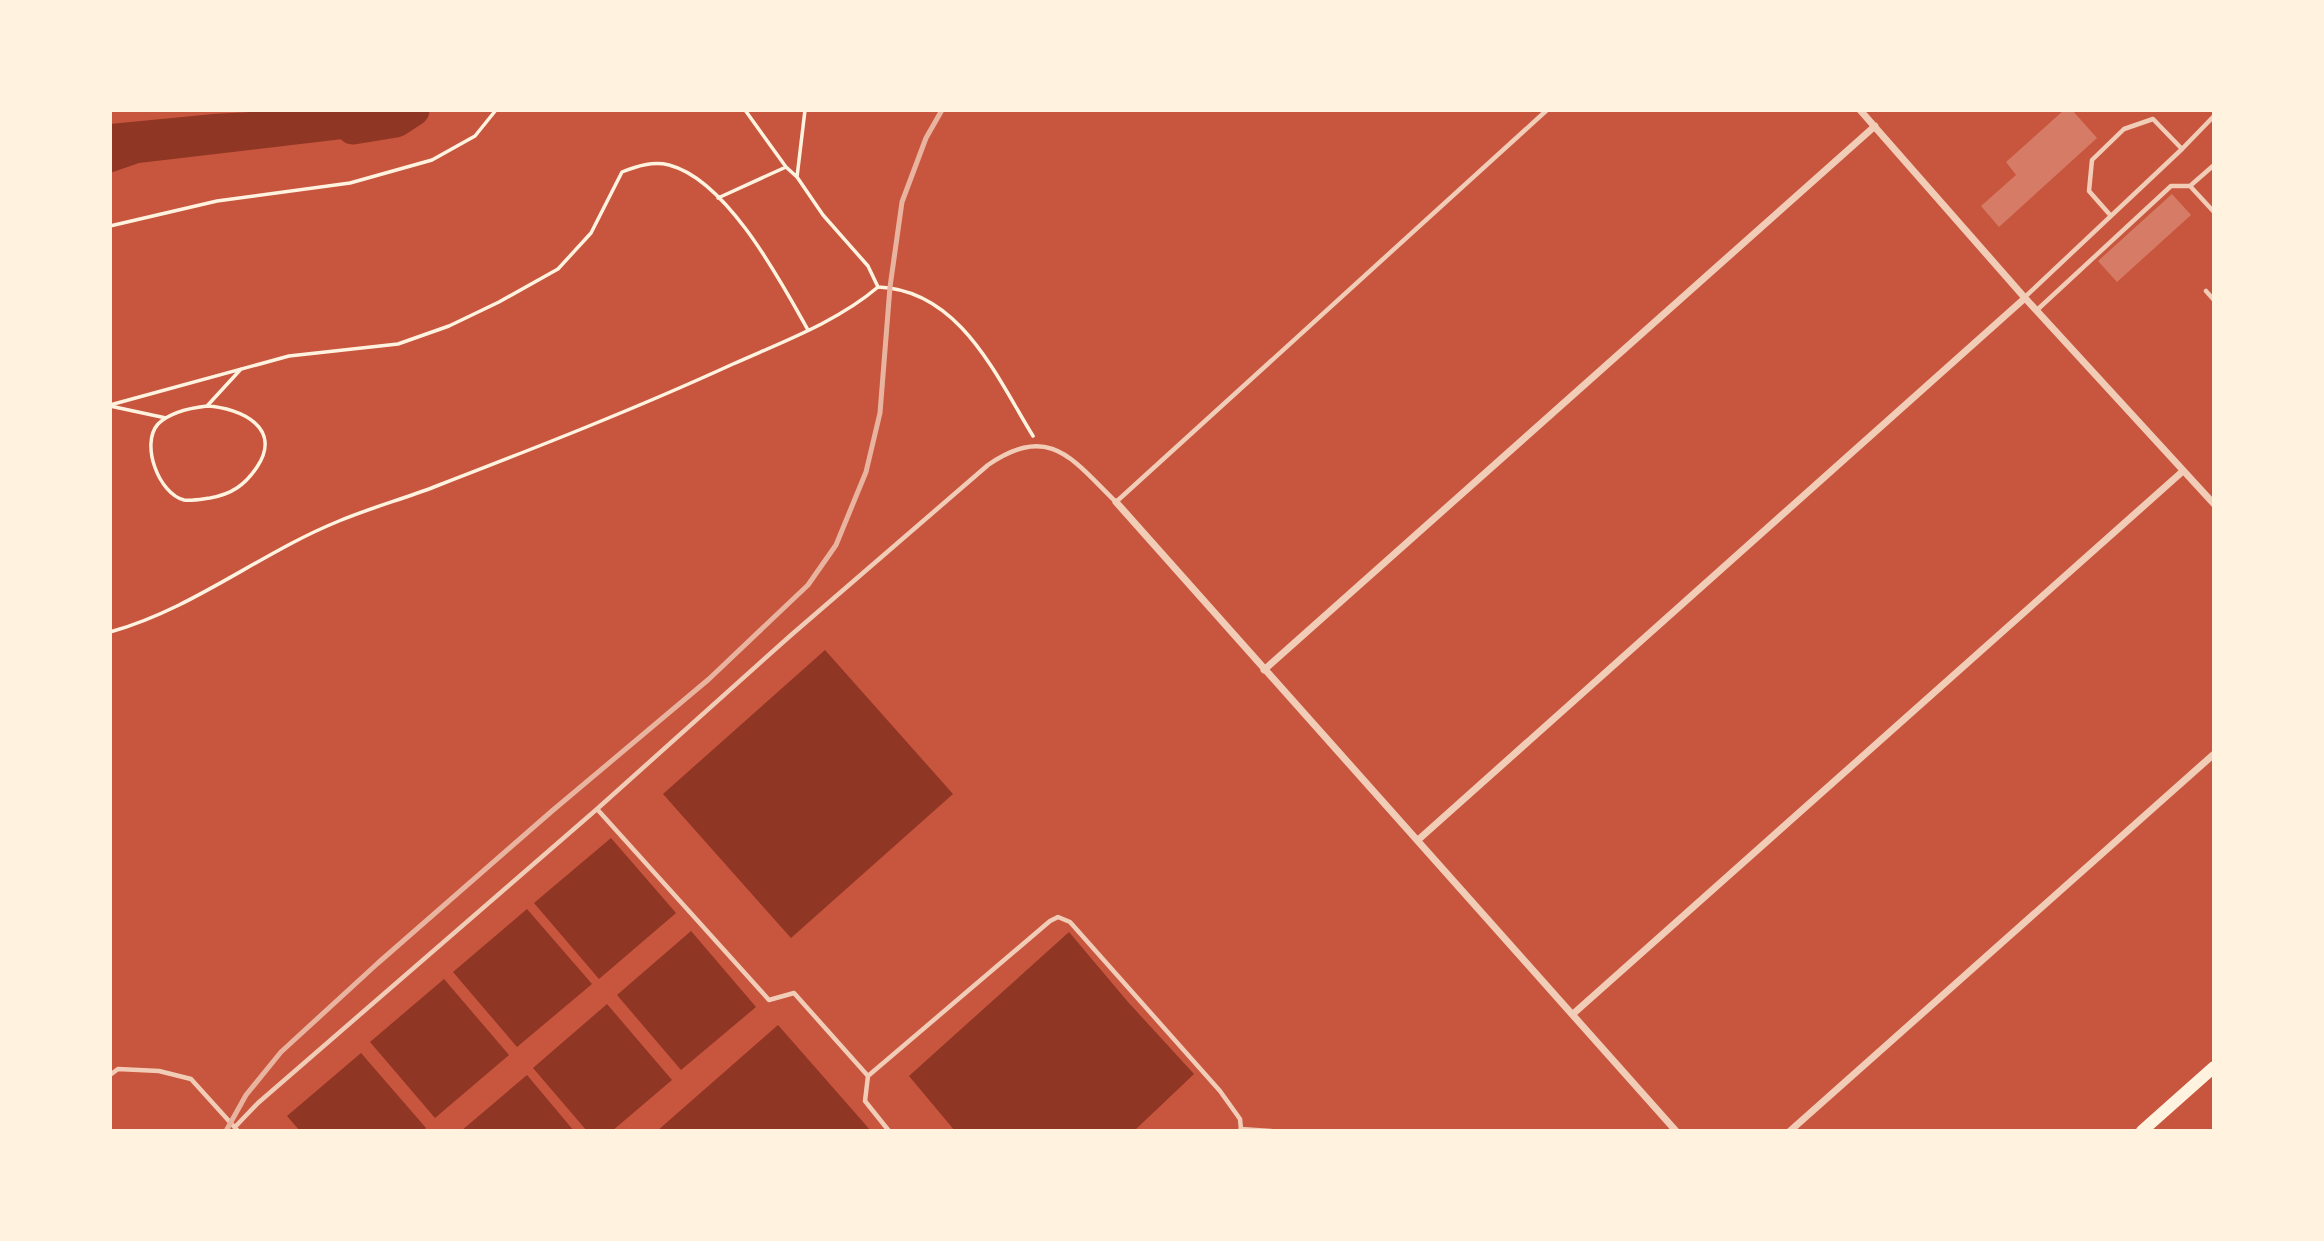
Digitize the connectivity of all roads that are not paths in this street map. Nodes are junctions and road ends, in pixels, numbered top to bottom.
1 (1547, 110) edge
2 (1860, 110) edge
3 (2214, 116) edge
4 (1875, 126) junction
5 (2182, 149) junction
6 (2214, 165) edge
7 (2190, 186) junction
8 (2214, 212) edge
9 (2111, 216) junction
10 (2206, 291) dead end
11 (2025, 298) junction
12 (2214, 300) edge
13 (2036, 310) junction
14 (2183, 471) junction
15 (1116, 502) junction
16 (2214, 504) edge
17 (1265, 670) junction
18 (2214, 754) edge
19 (597, 809) junction
20 (1418, 840) junction
21 (1573, 1014) junction
22 (2214, 1067) edge
23 (110, 1075) edge
24 (869, 1076) junction
25 (236, 1129) edge
26 (1240, 1130) edge
27 (889, 1131) edge
28 (1271, 1131) edge
29 (1676, 1131) edge
30 (1790, 1131) edge
31 (2142, 1131) edge

1 - 15 lane
2 - 4 street
3 - 5 lane
4 - 11 street
4 - 17 street
5 - 9 lane
5 - 9 lane
6 - 7 lane
7 - 8 lane
7 - 13 lane
9 - 11 lane
10 - 12 lane
11 - 13 street
11 - 20 street
13 - 14 street
14 - 16 street
14 - 21 street
15 - 17 street
15 - 19 lane
17 - 20 street
18 - 30 street
19 - 24 lane
19 - 25 lane
20 - 21 street
21 - 29 street
22 - 31 main road
23 - 25 lane
24 - 26 lane
24 - 27 lane
26 - 28 lane

